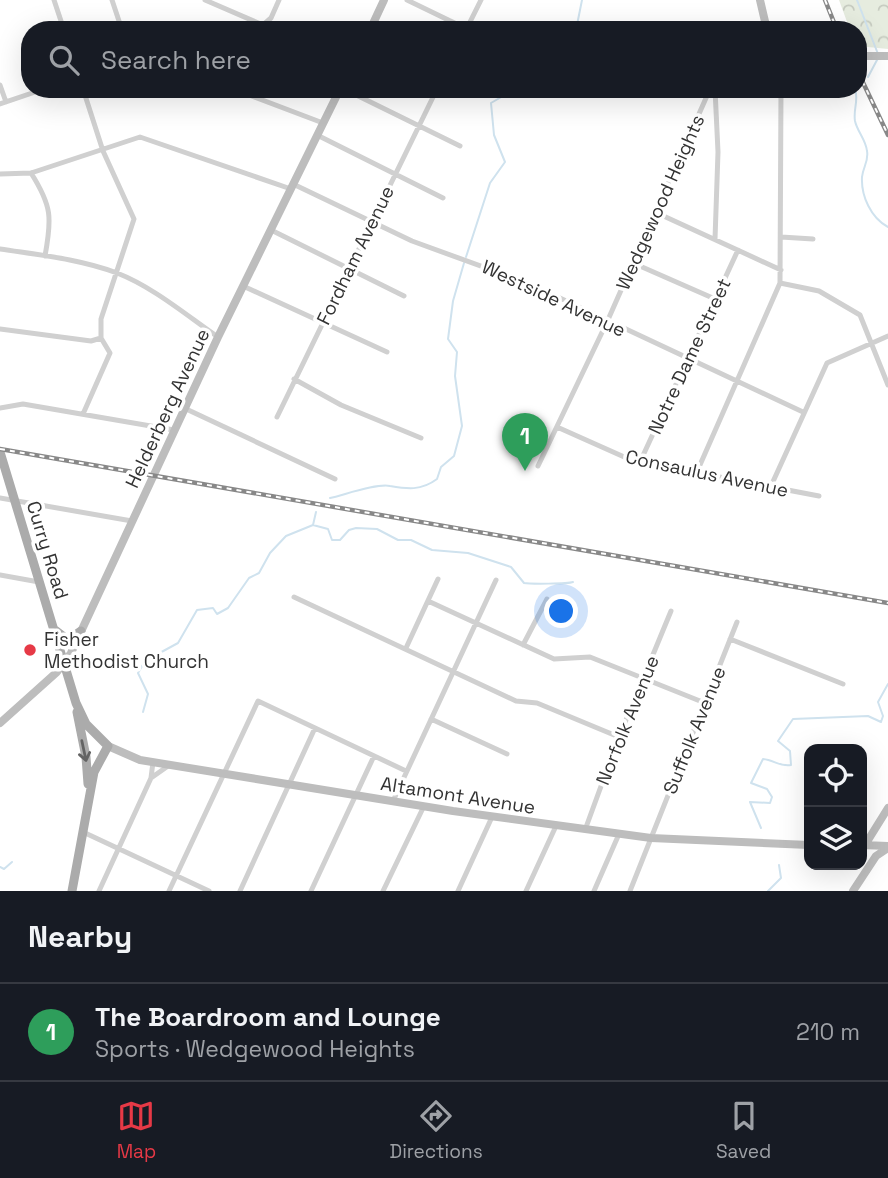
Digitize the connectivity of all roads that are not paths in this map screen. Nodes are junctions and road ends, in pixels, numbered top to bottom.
1 (54, 0) edge
2 (112, 0) edge
3 (205, 0) edge
4 (279, 0) edge
5 (384, 0) edge
6 (407, 0) edge
7 (481, 0) edge
8 (760, 0) edge
9 (61, 21) edge
10 (119, 21) edge
11 (254, 21) edge
12 (268, 21) edge
13 (374, 21) edge
14 (451, 21) edge
15 (472, 21) edge
16 (766, 21) edge
17 (867, 55) edge
18 (888, 56) edge
19 (0, 85) edge
20 (21, 97) edge
21 (86, 98) edge
22 (257, 98) edge
23 (337, 98) edge
24 (360, 98) edge
25 (433, 98) edge
26 (708, 98) edge
27 (713, 98) edge
28 (781, 98) edge
29 (3, 103) edge
30 (323, 123) junction
31 (419, 127) junction
32 (317, 135) junction
33 (460, 146) dead end
34 (103, 151) junction
35 (31, 173) junction
36 (0, 174) edge
37 (395, 174) junction
38 (292, 187) junction
39 (443, 198) dead end
40 (657, 213) junction
41 (371, 222) junction
42 (271, 230) junction
43 (781, 237) junction
44 (715, 239) junction
45 (813, 239) dead end
46 (0, 250) edge
47 (738, 250) junction
48 (45, 256) junction
49 (633, 263) junction
50 (348, 269) junction
51 (781, 270) junction
52 (117, 273) junction
53 (780, 283) junction
54 (243, 286) junction
55 (404, 296) dead end
56 (715, 299) junction
57 (322, 321) junction
58 (607, 322) junction
59 (0, 328) edge
60 (888, 336) edge
61 (218, 337) junction
62 (101, 338) junction
63 (871, 343) junction
64 (387, 352) dead end
65 (687, 359) junction
66 (294, 379) junction
67 (737, 382) junction
68 (888, 385) edge
69 (0, 408) edge
70 (184, 408) junction
71 (803, 412) junction
72 (83, 414) junction
73 (277, 417) dead end
74 (557, 427) junction
75 (174, 430) junction
76 (421, 438) dead end
77 (0, 452) edge
78 (640, 462) junction
79 (538, 466) dead end
80 (696, 474) junction
81 (335, 478) dead end
82 (771, 486) junction
83 (820, 496) dead end
84 (0, 498) edge
85 (15, 500) junction
86 (132, 521) junction
87 (0, 575) edge
88 (438, 579) dead end
89 (496, 580) dead end
90 (39, 582) junction
91 (294, 597) dead end
92 (547, 599) dead end
93 (428, 601) junction
94 (671, 611) dead end
95 (737, 622) dead end
96 (476, 623) junction
97 (54, 629) junction
98 (81, 631) junction
99 (730, 639) junction
100 (523, 645) junction
101 (406, 648) junction
102 (65, 664) junction
103 (453, 672) junction
104 (644, 678) junction
105 (842, 684) dead end
106 (76, 703) junction
107 (705, 703) junction
108 (431, 719) junction
109 (0, 723) edge
110 (315, 728) junction
111 (619, 737) junction
112 (108, 746) junction
113 (507, 754) dead end
114 (374, 756) junction
115 (153, 762) junction
116 (169, 765) junction
117 (406, 771) junction
118 (224, 774) junction
119 (151, 778) junction
120 (289, 785) junction
121 (356, 796) junction
122 (89, 798) junction
123 (393, 802) junction
124 (424, 806) junction
125 (888, 808) edge
126 (492, 817) junction
127 (556, 826) junction
128 (585, 830) junction
129 (83, 832) junction
130 (619, 834) junction
131 (651, 838) junction
132 (867, 840) edge
133 (804, 845) edge
134 (867, 845) edge
135 (888, 847) edge
136 (118, 848) junction
137 (177, 875) junction
138 (72, 891) edge
139 (99, 891) edge
140 (169, 891) edge
141 (209, 891) edge
142 (240, 891) edge
143 (311, 891) edge
144 (383, 891) edge
145 (458, 891) edge
146 (526, 891) edge
147 (594, 891) edge
148 (630, 891) edge
149 (853, 891) edge

1 - 9 street
2 - 10 street
3 - 11 street
4 - 12 street
5 - 13 street
6 - 14 street
7 - 15 street
8 - 16 street
17 - 18 street
19 - 29 street
20 - 29 street
21 - 34 street
22 - 30 street
23 - 30 street, Helderberg Avenue
24 - 31 street
25 - 31 street, Fordham Avenue
26 - 40 street, Wedgewood Heights
27 - 44 street
28 - 43 street
30 - 32 street, Helderberg Avenue
31 - 33 street
31 - 37 street, Fordham Avenue
32 - 37 street
32 - 38 street, Helderberg Avenue
34 - 35 street, Westside Avenue
34 - 38 street, Westside Avenue
34 - 52 street
35 - 36 street, Westside Avenue
35 - 48 street
37 - 39 street
37 - 41 street, Fordham Avenue
38 - 41 street, Westside Avenue
38 - 42 street, Helderberg Avenue
40 - 44 street
40 - 49 street, Wedgewood Heights
41 - 50 street, Fordham Avenue
41 - 58 street, Westside Avenue
42 - 50 street
42 - 54 street, Helderberg Avenue
43 - 45 street
43 - 51 street
44 - 47 street
46 - 48 street
47 - 51 street
47 - 56 street, Notre Dame Street
48 - 52 street
49 - 56 street
49 - 58 street, Wedgewood Heights
50 - 55 street
50 - 57 street, Fordham Avenue
51 - 53 street
52 - 61 street
52 - 62 street
53 - 63 street
53 - 67 street
54 - 57 street
54 - 61 street, Helderberg Avenue
56 - 65 street, Notre Dame Street
57 - 64 street
57 - 66 street, Fordham Avenue
58 - 65 street, Westside Avenue
58 - 74 street, Wedgewood Heights
59 - 62 street
60 - 63 street
61 - 70 street, Helderberg Avenue
62 - 72 street
63 - 68 street
63 - 71 street
65 - 67 street, Westside Avenue
65 - 78 street, Notre Dame Street
66 - 73 street, Fordham Avenue
66 - 76 street
67 - 71 street, Westside Avenue
67 - 80 street
69 - 72 street
70 - 75 street, Helderberg Avenue
70 - 81 street
71 - 82 street
72 - 75 street
74 - 78 street, Consaulus Avenue
74 - 79 street, Wedgewood Heights
75 - 86 street, Helderberg Avenue
77 - 85 main road, Curry Road
78 - 80 street, Consaulus Avenue
80 - 82 street, Consaulus Avenue
82 - 83 street, Consaulus Avenue
84 - 85 street
85 - 86 street
85 - 90 main road, Curry Road
86 - 98 street, Helderberg Avenue
87 - 90 street
88 - 93 street
89 - 96 street
90 - 97 main road, Curry Road
91 - 101 street
92 - 100 street
93 - 96 street
93 - 101 street
94 - 104 street, Norfolk Avenue
95 - 99 street, Suffolk Avenue
96 - 100 street
96 - 103 street
97 - 98 main road
97 - 102 main road, Curry Road
98 - 102 street, Helderberg Avenue
99 - 105 street
99 - 107 street, Suffolk Avenue
100 - 104 street
101 - 103 street
102 - 106 main road, Curry Road
102 - 109 street, Helderberg Avenue
103 - 108 street
103 - 111 street
104 - 107 street
104 - 111 street, Norfolk Avenue
106 - 112 main road, Curry Road
106 -> 122 main road
107 - 131 street, Suffolk Avenue
108 - 113 street
108 - 117 street
110 - 114 street
110 - 118 street
110 - 120 street
111 - 128 street, Norfolk Avenue
112 - 115 street, Altamont Avenue
112 - 122 main road
114 - 117 street
114 - 121 street
115 - 116 street, Altamont Avenue
115 - 119 street
116 - 118 street, Altamont Avenue
116 - 119 street
117 - 123 street
118 - 120 street, Altamont Avenue
118 - 137 street
119 - 136 street
120 - 121 street, Altamont Avenue
120 - 142 street
121 - 123 street, Altamont Avenue
121 - 143 street
122 - 129 main road
123 - 124 street, Altamont Avenue
124 - 126 street, Altamont Avenue
124 - 144 street
125 - 132 street
126 - 127 street, Altamont Avenue
126 - 145 street
127 - 128 street, Altamont Avenue
127 - 146 street
128 - 130 street, Altamont Avenue
129 - 136 street
129 - 138 main road
130 - 131 street, Altamont Avenue
130 - 147 street
131 - 133 street, Altamont Avenue
131 - 148 street, Suffolk Avenue
134 - 135 street
135 - 149 street
136 - 137 street
136 - 139 street
137 - 140 street
137 - 141 street

